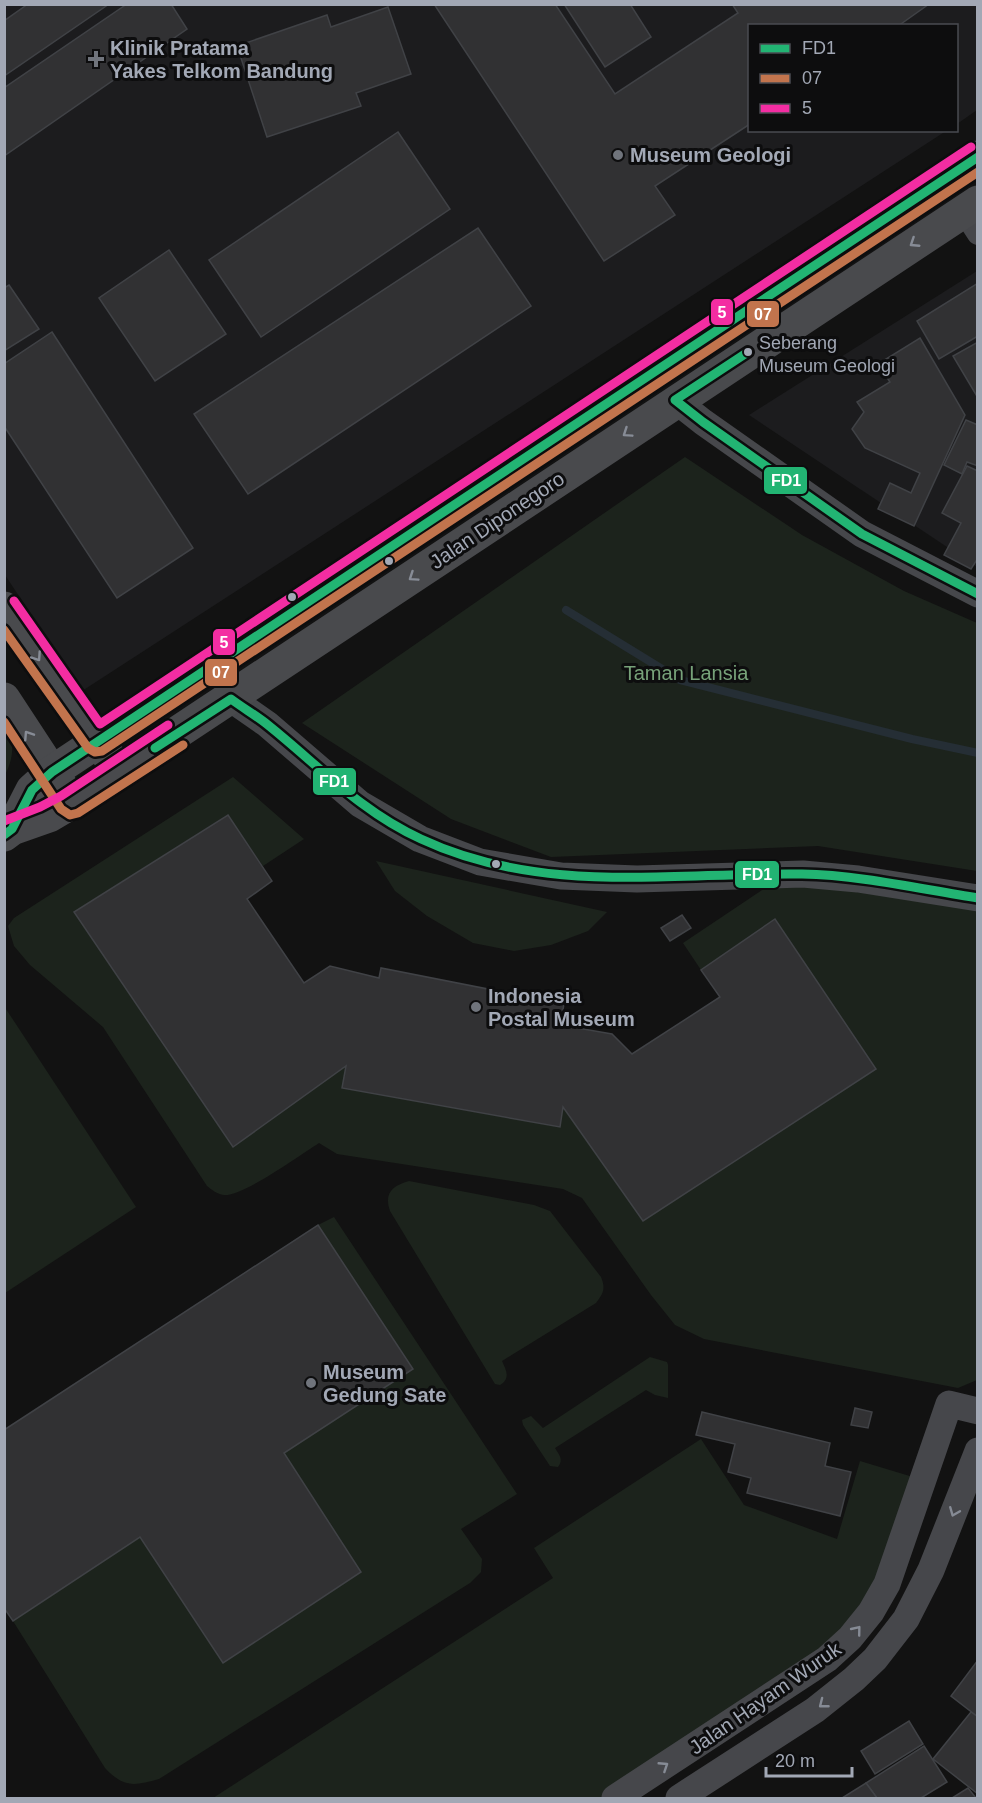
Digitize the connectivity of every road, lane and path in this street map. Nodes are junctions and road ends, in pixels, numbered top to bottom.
1 (978, 157) edge
2 (973, 216) edge
3 (675, 400) junction
4 (978, 594) edge
5 (4, 608) edge
6 (4, 699) edge
7 (231, 699) junction
8 (97, 740) junction
9 (52, 772) junction
10 (119, 772) junction
11 (71, 803) junction
12 (8, 832) edge
13 (978, 898) edge
14 (978, 1412) edge
15 (934, 1446) junction
16 (977, 1455) edge
17 (698, 1744) junction
18 (718, 1773) junction
19 (615, 1798) edge
20 (679, 1798) edge

1 - 8 main road, Jalan Diponegoro
2 -> 3 main road, Jalan Diponegoro
3 - 4 street
3 -> 7 main road, Jalan Diponegoro
5 -> 8 main road
9 -> 6 main road
7 - 10 main road, Jalan Diponegoro
7 - 13 street
8 - 9 main road, Jalan Diponegoro
8 - 10 main road
9 - 11 main road
9 - 12 main road, Jalan Diponegoro
10 - 11 main road, Jalan Diponegoro
11 - 12 main road, Jalan Diponegoro
14 - 15 street, Jalan Hayam Wuruk
15 - 16 street
17 -> 15 street, Jalan Hayam Wuruk
16 -> 18 street, Jalan Hayam Wuruk
17 - 18 street
19 -> 17 street, Jalan Hayam Wuruk
18 - 20 street, Jalan Hayam Wuruk

